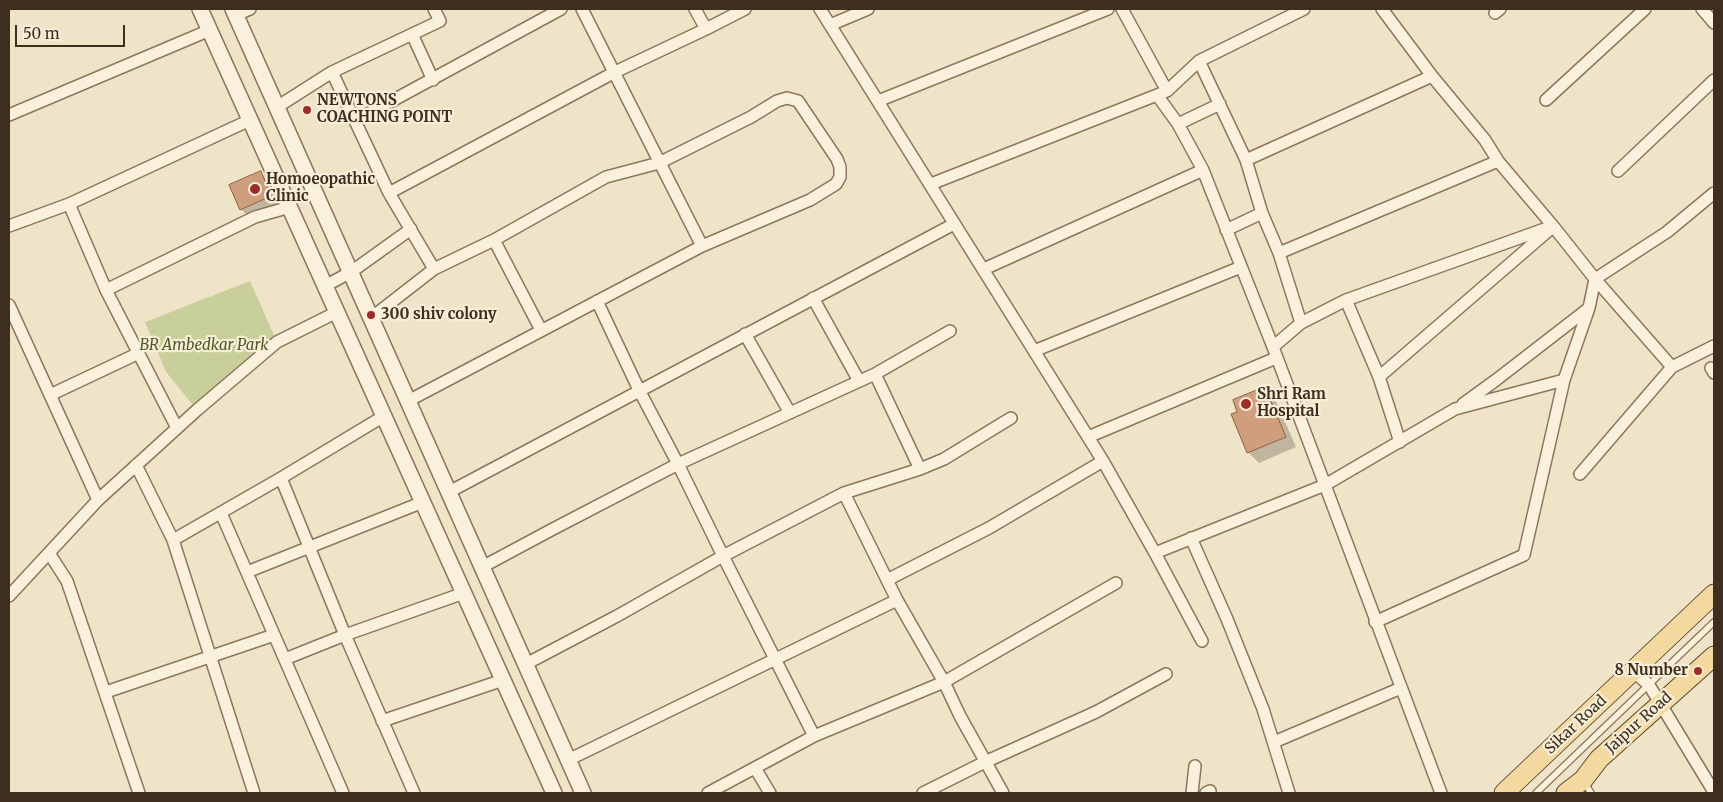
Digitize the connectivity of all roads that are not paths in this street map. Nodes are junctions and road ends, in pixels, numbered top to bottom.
1 (200, 9) edge
2 (250, 9) edge
3 (434, 9) edge
4 (561, 9) edge
5 (582, 9) edge
6 (695, 9) edge
7 (745, 9) edge
8 (820, 9) edge
9 (868, 9) edge
10 (1108, 9) edge
11 (1122, 9) edge
12 (1304, 9) edge
13 (1382, 9) edge
14 (1645, 9) edge
15 (1702, 9) edge
16 (234, 12) edge
17 (1714, 23) edge
18 (830, 25) junction
19 (706, 29) junction
20 (210, 30) junction
21 (412, 34) junction
22 (1199, 61) junction
23 (332, 72) junction
24 (615, 72) junction
25 (1432, 76) junction
26 (433, 80) junction
27 (1714, 80) edge
28 (1162, 93) junction
29 (1546, 100) dead end
30 (878, 101) junction
31 (1220, 104) junction
32 (277, 107) junction
33 (9, 115) edge
34 (250, 120) junction
35 (356, 121) junction
36 (1178, 124) junction
37 (1246, 160) junction
38 (1498, 162) junction
39 (659, 163) junction
40 (1203, 170) junction
41 (1618, 171) dead end
42 (931, 184) junction
43 (390, 193) junction
44 (1714, 193) edge
45 (69, 204) junction
46 (290, 207) junction
47 (1262, 213) junction
48 (954, 224) junction
49 (9, 226) edge
50 (1553, 226) junction
51 (411, 230) junction
52 (1226, 230) junction
53 (494, 240) junction
54 (702, 246) junction
55 (1279, 253) junction
56 (1241, 267) junction
57 (434, 269) junction
58 (984, 269) junction
59 (351, 272) junction
60 (1595, 279) junction
61 (325, 286) junction
62 (106, 290) junction
63 (812, 298) junction
64 (1346, 300) junction
65 (596, 301) junction
66 (9, 305) edge
67 (1589, 308) junction
68 (337, 312) junction
69 (371, 318) junction
70 (1301, 322) junction
71 (541, 330) junction
72 (950, 331) dead end
73 (746, 334) junction
74 (1714, 346) edge
75 (1034, 351) junction
76 (139, 353) junction
77 (1275, 353) junction
78 (1672, 367) junction
79 (875, 374) junction
80 (1379, 377) junction
81 (1564, 380) junction
82 (859, 381) junction
83 (639, 390) junction
84 (50, 395) junction
85 (408, 401) junction
86 (1455, 409) junction
87 (790, 413) junction
88 (384, 416) junction
89 (1011, 418) dead end
90 (177, 428) junction
91 (1088, 437) junction
92 (1400, 442) junction
93 (1103, 461) junction
94 (678, 464) junction
95 (136, 465) junction
96 (920, 470) junction
97 (1580, 474) dead end
98 (281, 478) junction
99 (1325, 485) junction
100 (449, 492) junction
101 (844, 493) junction
102 (98, 500) junction
103 (423, 502) junction
104 (221, 513) junction
105 (1190, 538) junction
106 (173, 540) junction
107 (308, 548) junction
108 (49, 552) junction
109 (1155, 554) junction
110 (723, 556) junction
111 (482, 568) junction
112 (247, 572) junction
113 (887, 580) junction
114 (1116, 583) dead end
115 (464, 593) junction
116 (1714, 594) edge
117 (9, 596) edge
118 (896, 600) junction
119 (1375, 622) junction
120 (1714, 622) edge
121 (345, 634) junction
122 (274, 635) junction
123 (1202, 641) dead end
124 (1714, 656) edge
125 (211, 657) junction
126 (285, 659) junction
127 (775, 659) junction
128 (527, 668) junction
129 (1633, 671) junction
130 (1166, 674) dead end
131 (503, 680) junction
132 (944, 682) junction
133 (1649, 685) junction
134 (1401, 688) junction
135 (106, 692) junction
136 (1661, 703) junction
137 (382, 720) junction
138 (814, 736) junction
139 (1274, 742) junction
140 (568, 760) junction
141 (985, 762) junction
142 (1195, 766) dead end
143 (755, 768) junction
144 (1587, 787) edge
145 (1714, 792) edge
146 (139, 793) edge
147 (254, 793) edge
148 (343, 793) edge
149 (414, 793) edge
150 (554, 793) edge
151 (583, 793) edge
152 (708, 793) edge
153 (770, 793) edge
154 (923, 793) edge
155 (1003, 793) edge
156 (1192, 793) edge
157 (1289, 793) edge
158 (1441, 793) edge
159 (1504, 793) edge
160 (1536, 793) edge
161 (1566, 793) edge

1 - 20 street
2 - 16 street
3 - 21 street
4 - 26 street
5 - 24 street
6 - 19 street
7 - 19 street
8 - 18 street
9 - 18 street
10 - 30 street
11 - 28 street
12 - 22 street
13 - 25 street
14 - 29 street
15 - 17 street
16 - 32 street
18 - 30 street
19 - 24 street
20 - 33 street
20 - 34 street
21 - 23 street
21 - 26 street
22 - 28 street
22 - 31 street
23 - 32 street
23 - 35 street
24 - 39 street
24 - 43 street
25 - 37 street
25 - 38 street
26 - 35 street
27 - 41 street
28 - 36 street
28 - 42 street
30 - 42 street
31 - 36 street
31 - 37 street
32 - 59 street
34 - 45 street
34 - 46 street
35 - 43 street
36 - 40 street
37 - 47 street
38 - 50 street
38 - 55 street
39 - 53 street
39 - 54 street
39 - 54 street
40 - 52 street
40 - 58 street
42 - 48 street
43 - 51 street
44 - 60 street
45 - 49 street
45 - 62 street
46 - 61 street
46 - 62 street
47 - 52 street
47 - 55 street
48 - 58 street
48 - 63 street
50 - 60 street
50 - 64 street
50 - 80 street
51 - 57 street
51 - 59 street
52 - 56 street
53 - 57 street
53 - 71 street
54 - 65 street
55 - 70 street
56 - 75 street
56 - 77 street
57 - 69 street
58 - 75 street
59 - 61 street
59 - 69 street
60 - 67 street
60 - 78 street
61 - 68 street
62 - 76 street
63 - 73 street
63 - 82 street
64 - 70 street
64 - 80 street
65 - 71 street
65 - 83 street
66 - 84 street
67 - 81 street
67 - 86 street
68 - 88 street
68 - 90 street
69 - 85 street
70 - 77 street
71 - 85 street
72 - 79 street
73 - 83 street
73 - 87 street
74 - 78 street
75 - 91 street
76 - 84 street
76 - 90 street
77 - 91 street
77 - 99 street
78 - 97 street
79 - 82 street
79 - 96 street
80 - 92 street
81 - 86 street
81 - 119 street
82 - 87 street
83 - 94 street
83 - 100 street
84 - 102 street
85 - 100 street
86 - 92 street
87 - 94 street
88 - 98 street
88 - 103 street
89 - 96 street
90 - 95 street
91 - 93 street
92 - 99 street
93 - 109 street
93 - 113 street
94 - 110 street
94 - 111 street
95 - 102 street
95 - 106 street
96 - 101 street
98 - 104 street
98 - 107 street
99 - 105 street
99 - 119 street
100 - 103 street
100 - 111 street
101 - 110 street
101 - 113 street
102 - 108 street
103 - 107 street
103 - 115 street
104 - 106 street
104 - 112 street
105 - 109 street
105 - 139 street
106 - 125 street
107 - 112 street
107 - 121 street
108 - 117 street
108 - 135 street
109 - 123 street
110 - 127 street
110 - 128 street
111 - 128 street
112 - 122 street
113 - 118 street
114 - 132 street
115 - 121 street
115 - 131 street
116 - 129 main road, Sikar Road
118 - 127 street
118 - 132 street
119 - 134 street
120 - 133 lane
121 - 126 street
121 - 137 street
122 - 125 street
122 - 126 street
124 - 136 main road, Jaipur Road
125 - 135 street
125 - 147 street
126 - 148 street
127 - 138 street
127 - 140 street
128 - 131 street
128 - 140 street
129 - 133 street
129 - 159 main road, Sikar Road
130 - 141 street
131 - 137 street
131 - 150 street
132 - 138 street
132 - 141 street
133 - 136 street
133 - 160 lane
134 - 139 street
134 - 158 street
135 - 146 street
136 - 144 main road, Jaipur Road
136 - 145 street
137 - 149 street
138 - 143 street
139 - 157 street
140 - 151 street
141 - 154 street
141 - 155 street
142 - 156 street
143 - 152 street
143 - 153 street
144 - 161 main road, Jaipur Road

